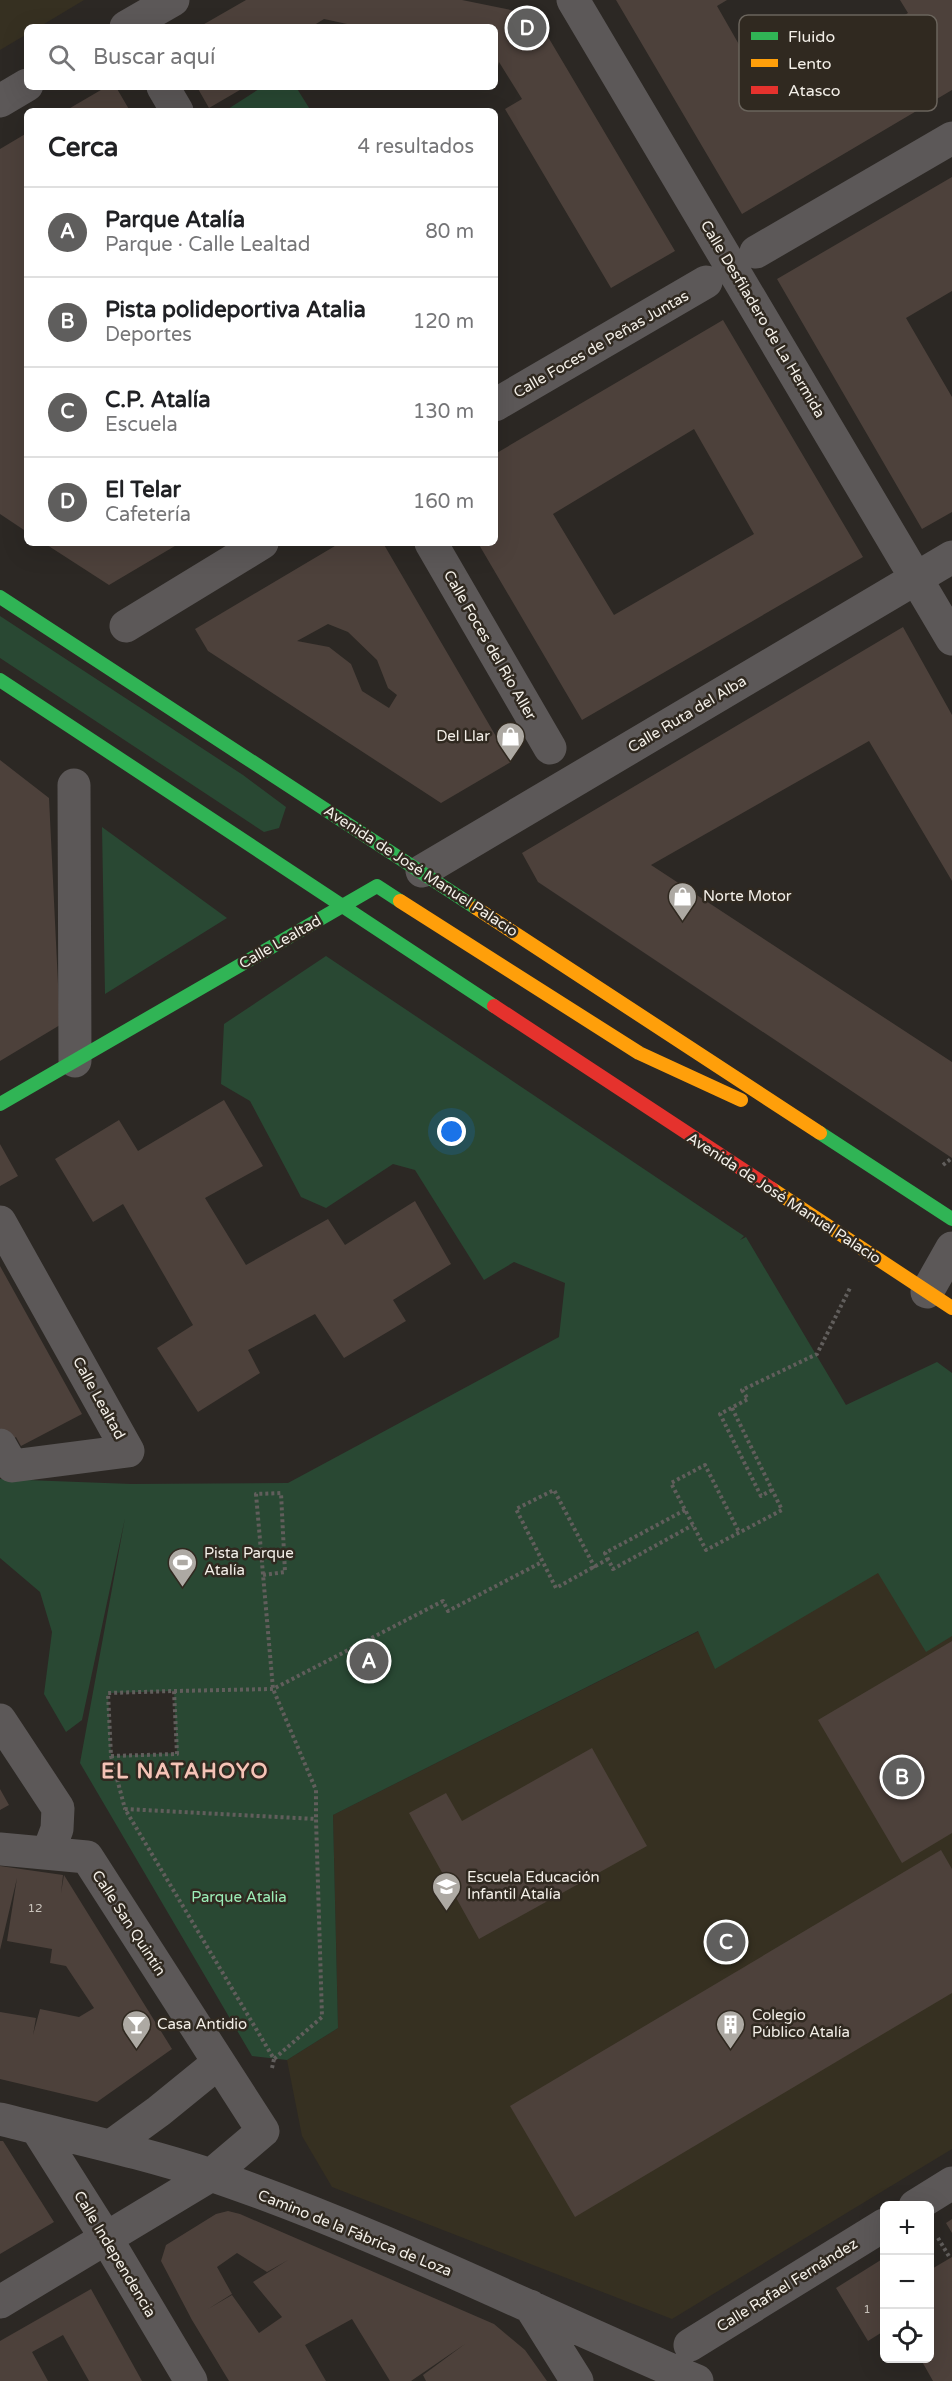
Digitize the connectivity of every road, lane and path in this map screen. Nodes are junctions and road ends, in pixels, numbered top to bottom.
1 (173, 0) edge
2 (573, 0) edge
3 (131, 24) edge
4 (24, 87) edge
5 (165, 90) edge
6 (0, 101) edge
7 (175, 108) edge
8 (952, 138) edge
9 (756, 252) dead end
10 (706, 282) dead end
11 (498, 403) edge
12 (257, 546) edge
13 (433, 546) edge
14 (952, 557) edge
15 (918, 579) junction
16 (0, 597) edge
17 (126, 626) dead end
18 (952, 639) edge
19 (0, 680) edge
20 (550, 748) dead end
21 (74, 785) dead end
22 (422, 872) junction
23 (341, 906) junction
24 (75, 1061) junction
25 (0, 1104) edge
26 (841, 1146) junction
27 (952, 1219) edge
28 (0, 1221) edge
29 (952, 1248) edge
30 (867, 1254) junction
31 (939, 1300) edge
32 (732, 1408) junction
33 (0, 1445) edge
34 (772, 1490) junction
35 (685, 1510) junction
36 (693, 1526) junction
37 (739, 1532) junction
38 (608, 1559) junction
39 (542, 1562) junction
40 (595, 1568) junction
41 (263, 1575) junction
42 (273, 1689) junction
43 (174, 1690) junction
44 (0, 1720) edge
45 (111, 1756) junction
46 (125, 1809) junction
47 (316, 1819) junction
48 (0, 1849) edge
49 (48, 1853) junction
50 (218, 2062) junction
51 (0, 2119) edge
52 (37, 2129) junction
53 (111, 2146) junction
54 (211, 2175) junction
55 (952, 2183) edge
56 (922, 2201) edge
57 (880, 2228) edge
58 (106, 2238) junction
59 (943, 2247) dead end
60 (950, 2258) dead end
61 (0, 2302) edge
62 (530, 2306) junction
63 (690, 2345) dead end
64 (191, 2381) edge
65 (576, 2381) edge
66 (697, 2381) edge

1 - 3 street
2 - 15 street, Calle Desfiladero de La Hermida
4 - 6 street
5 - 7 street
8 - 9 street
10 - 11 street, Calle Foces de Peñas Juntas
12 - 17 street
13 - 20 street, Calle Foces del Río Aller
14 - 15 street, Calle Ruta del Alba
15 - 18 street, Calle Desfiladero de La Hermida
15 - 22 street, Calle Ruta del Alba
16 - 22 main road, Avenida de José Manuel Palacio
19 - 23 main road, Avenida de José Manuel Palacio
21 - 24 street
22 - 26 main road, Avenida de José Manuel Palacio
23 - 24 main road, Calle Lealtad
23 - 26 main road, Avenida de José Manuel Palacio
23 - 30 main road, Avenida de José Manuel Palacio
24 - 25 main road, Calle Lealtad
26 - 27 main road, Avenida de José Manuel Palacio
28 - 33 street, Calle Lealtad
29 - 31 street, Avenida de José Manuel Palacio
30 - 31 main road, Avenida de José Manuel Palacio
30 - 32 path
32 - 34 path
32 - 34 path
34 - 37 path
35 - 36 path
35 - 37 path
35 - 38 path
36 - 37 path
36 - 38 path
38 - 40 path
39 - 40 path
39 - 40 path
39 - 42 path
41 - 41 path
41 - 42 path
42 - 43 path
42 - 47 path
43 - 45 path
43 - 45 path
44 - 49 street
45 - 46 path
46 - 47 path
46 - 47 path
48 - 49 street, Calle San Quintín
49 - 50 street, Calle San Quintín
50 - 53 street
50 - 54 street, Calle San Quintín
51 - 52 street, Camino de la Fábrica de Loza
52 - 53 street, Camino de la Fábrica de Loza
52 - 58 street, Calle Independencia
53 - 54 street, Camino de la Fábrica de Loza
54 - 58 street
54 - 62 street, Camino de la Fábrica de Loza
55 - 56 street
57 - 63 street, Calle Rafael Fernández
58 - 61 street
58 - 64 street, Calle Independencia
59 - 60 path
62 - 65 street
62 - 66 street, Camino de la Fábrica de Loza

